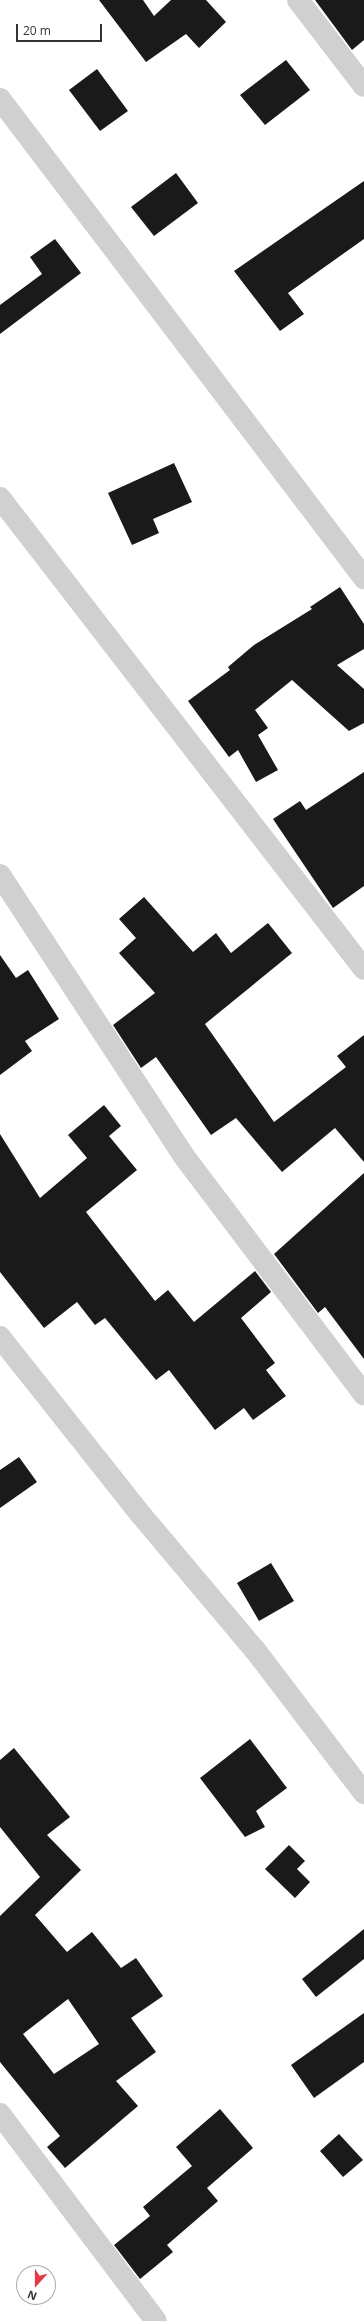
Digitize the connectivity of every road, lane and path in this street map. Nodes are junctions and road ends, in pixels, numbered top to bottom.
1 (298, 0) edge
2 (364, 86) edge
3 (0, 99) edge
4 (0, 498) edge
5 (364, 578) edge
6 (0, 875) edge
7 (364, 969) edge
8 (0, 1337) edge
9 (364, 1394) edge
10 (364, 1793) edge
11 (0, 2114) edge
12 (156, 2321) edge

1 - 2 street
3 - 5 street
4 - 7 street
6 - 9 street
8 - 10 street
11 - 12 street

